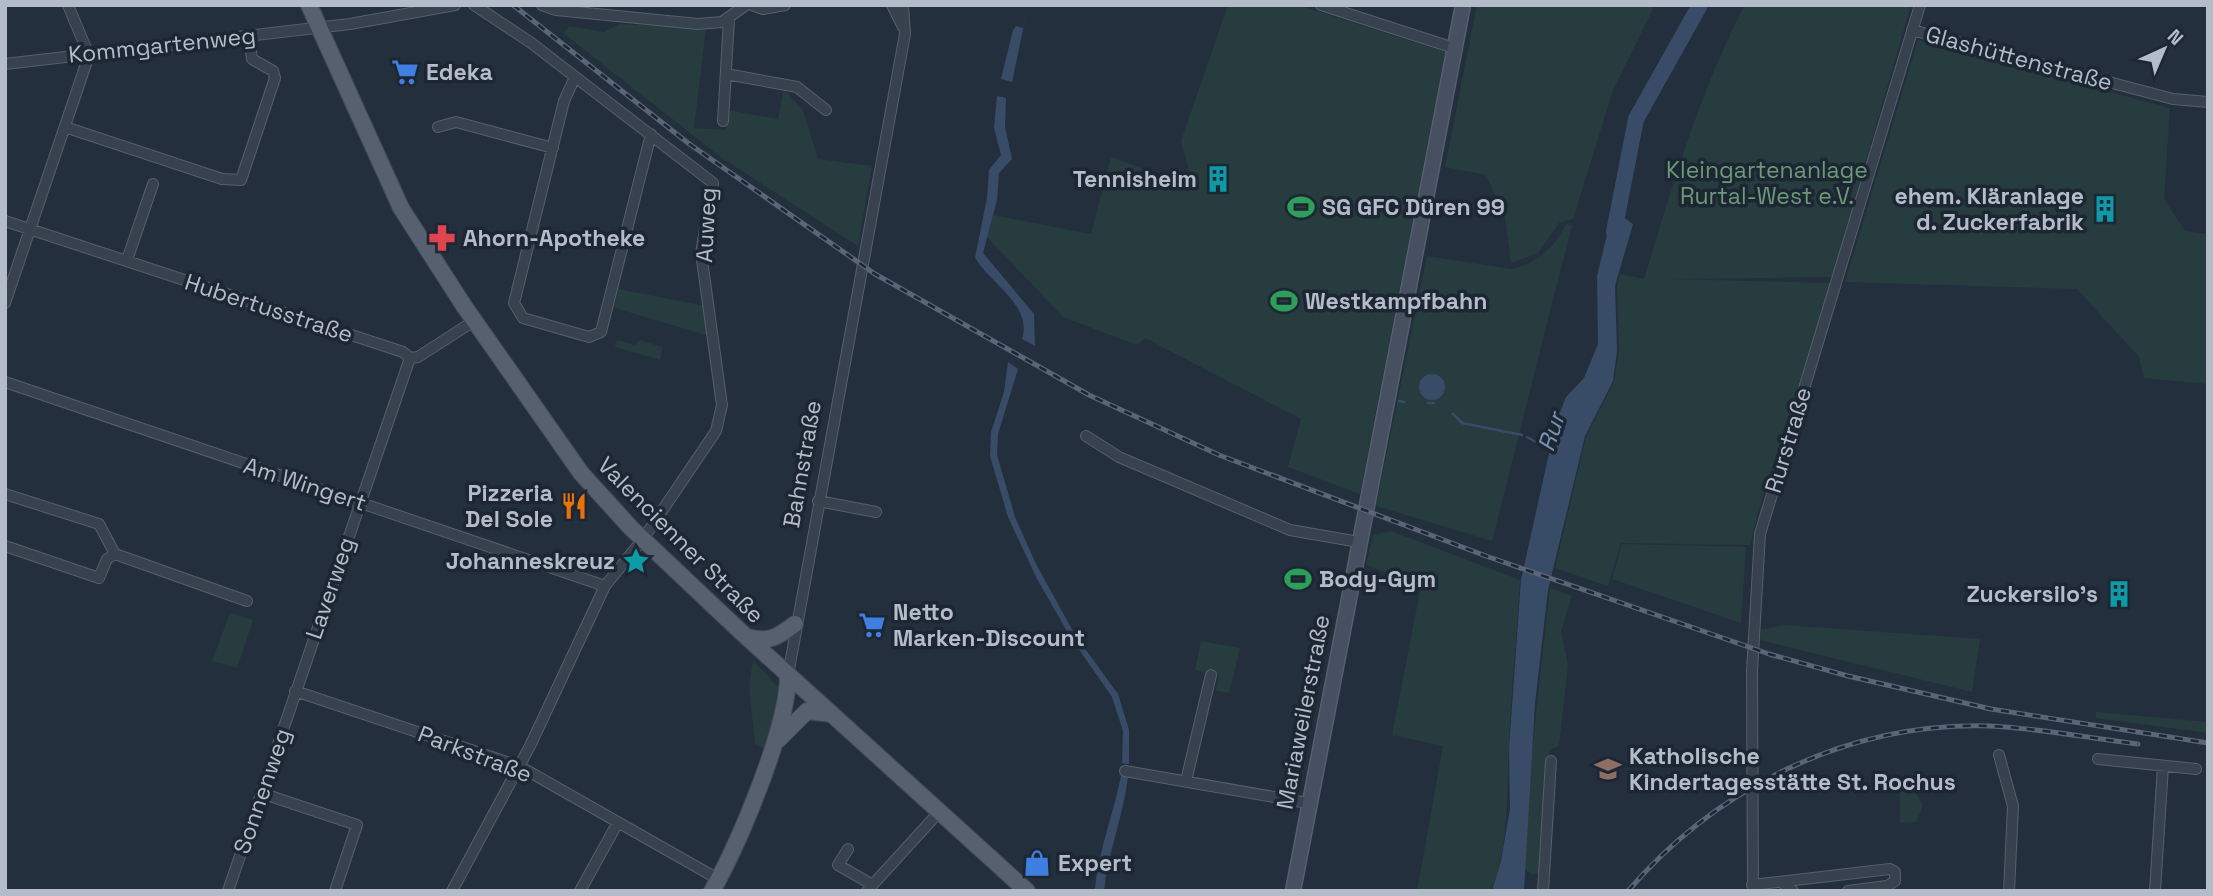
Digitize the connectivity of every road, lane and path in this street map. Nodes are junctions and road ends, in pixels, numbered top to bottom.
1 (68, 5) edge
2 (309, 5) edge
3 (455, 5) edge
4 (474, 5) edge
5 (542, 5) edge
6 (746, 5) edge
7 (752, 5) edge
8 (785, 5) edge
9 (894, 5) edge
10 (903, 5) edge
11 (1321, 5) edge
12 (1463, 5) edge
13 (1920, 5) edge
14 (729, 19) junction
15 (318, 27) junction
16 (1912, 30) junction
17 (905, 34) junction
18 (249, 36) junction
19 (1454, 48) junction
20 (88, 53) junction
21 (5, 64) edge
22 (726, 74) junction
23 (575, 77) junction
24 (2208, 102) edge
25 (826, 110) dead end
26 (723, 121) dead end
27 (65, 127) junction
28 (438, 127) dead end
29 (651, 134) junction
30 (553, 148) junction
31 (153, 184) dead end
32 (5, 221) edge
33 (30, 228) junction
34 (127, 260) junction
35 (5, 303) edge
36 (474, 321) junction
37 (410, 358) junction
38 (5, 382) edge
39 (1086, 436) dead end
40 (5, 494) edge
41 (360, 501) junction
42 (818, 501) junction
43 (876, 512) dead end
44 (643, 539) junction
45 (1359, 542) junction
46 (5, 546) edge
47 (115, 554) junction
48 (605, 586) junction
49 (247, 601) dead end
50 (796, 624) junction
51 (747, 637) junction
52 (788, 675) junction
53 (1210, 676) dead end
54 (295, 691) junction
55 (832, 714) junction
56 (773, 746) junction
57 (1998, 755) dead end
58 (2098, 759) dead end
59 (1551, 761) dead end
60 (519, 766) junction
61 (2163, 766) junction
62 (2196, 769) dead end
63 (1125, 771) dead end
64 (1186, 781) junction
65 (261, 793) junction
66 (1308, 803) junction
67 (940, 811) junction
68 (617, 824) junction
69 (848, 849) dead end
70 (1781, 882) junction
71 (715, 885) edge
72 (869, 888) edge
73 (1752, 888) edge
74 (228, 891) edge
75 (335, 891) edge
76 (452, 891) edge
77 (580, 891) edge
78 (1027, 891) edge
79 (1293, 891) edge
80 (1543, 891) edge
81 (1793, 891) edge
82 (1848, 891) edge
83 (2009, 891) edge
84 (2155, 891) edge

1 - 20 street
2 - 15 main road, Valencienner Straße
3 - 15 street, Kommgartenweg
4 - 23 street, Auweg
5 - 14 street
6 - 14 street
7 - 8 street
9 - 17 street, Bahnstraße
10 - 17 street, Bahnstraße
11 - 19 street
12 - 19 main road, Mariaweilerstraße
13 - 16 street, Rurstraße
14 - 22 street
15 - 18 street, Kommgartenweg
15 - 36 main road, Valencienner Straße
16 - 24 street, Glashüttenstraße
16 - 73 street, Rurstraße
17 - 42 street, Bahnstraße
18 - 20 street, Kommgartenweg
18 - 27 street
19 - 45 main road, Mariaweilerstraße
20 - 21 street, Kommgartenweg
20 - 27 street
22 - 25 street
22 - 26 street
23 - 29 street, Auweg
23 - 30 street
27 - 33 street
28 - 30 street
29 - 30 street
29 - 44 street, Auweg
31 - 34 street
32 - 33 street, Hubertusstraße
33 - 34 street, Hubertusstraße
33 - 35 street
34 - 37 street, Hubertusstraße
36 - 37 street
36 - 44 main road, Valencienner Straße
37 - 41 street, Laverweg
38 - 41 street, Am Wingert
39 - 45 street
40 - 47 street
41 - 48 street, Am Wingert
41 - 54 street, Laverweg
42 - 43 street
42 - 50 street, Bahnstraße
44 - 48 street
44 - 51 main road, Valencienner Straße
45 - 66 main road, Mariaweilerstraße
46 - 47 street
47 - 49 street
48 - 60 street
50 - 51 main road
50 - 52 street, Bahnstraße
51 - 52 main road, Valencienner Straße
52 - 55 main road, Valencienner Straße
52 - 56 main road, Bahnstraße
53 - 64 street
54 - 60 street, Parkstraße
54 - 65 street, Sonnenweg
55 - 56 main road
55 - 67 main road, Valencienner Straße
56 - 71 main road, Bahnstraße
57 - 83 street
58 - 61 street
59 - 80 street
60 - 68 street, Parkstraße
60 - 76 street
61 - 62 street
61 - 84 street
63 - 64 street
64 - 66 street
65 - 74 street, Sonnenweg
65 - 75 street
66 - 79 main road, Mariaweilerstraße
67 - 72 street
67 - 78 main road, Valencienner Straße
68 - 71 street, Parkstraße
68 - 77 street
69 - 72 street
70 - 73 street
70 - 81 street
70 - 82 street

